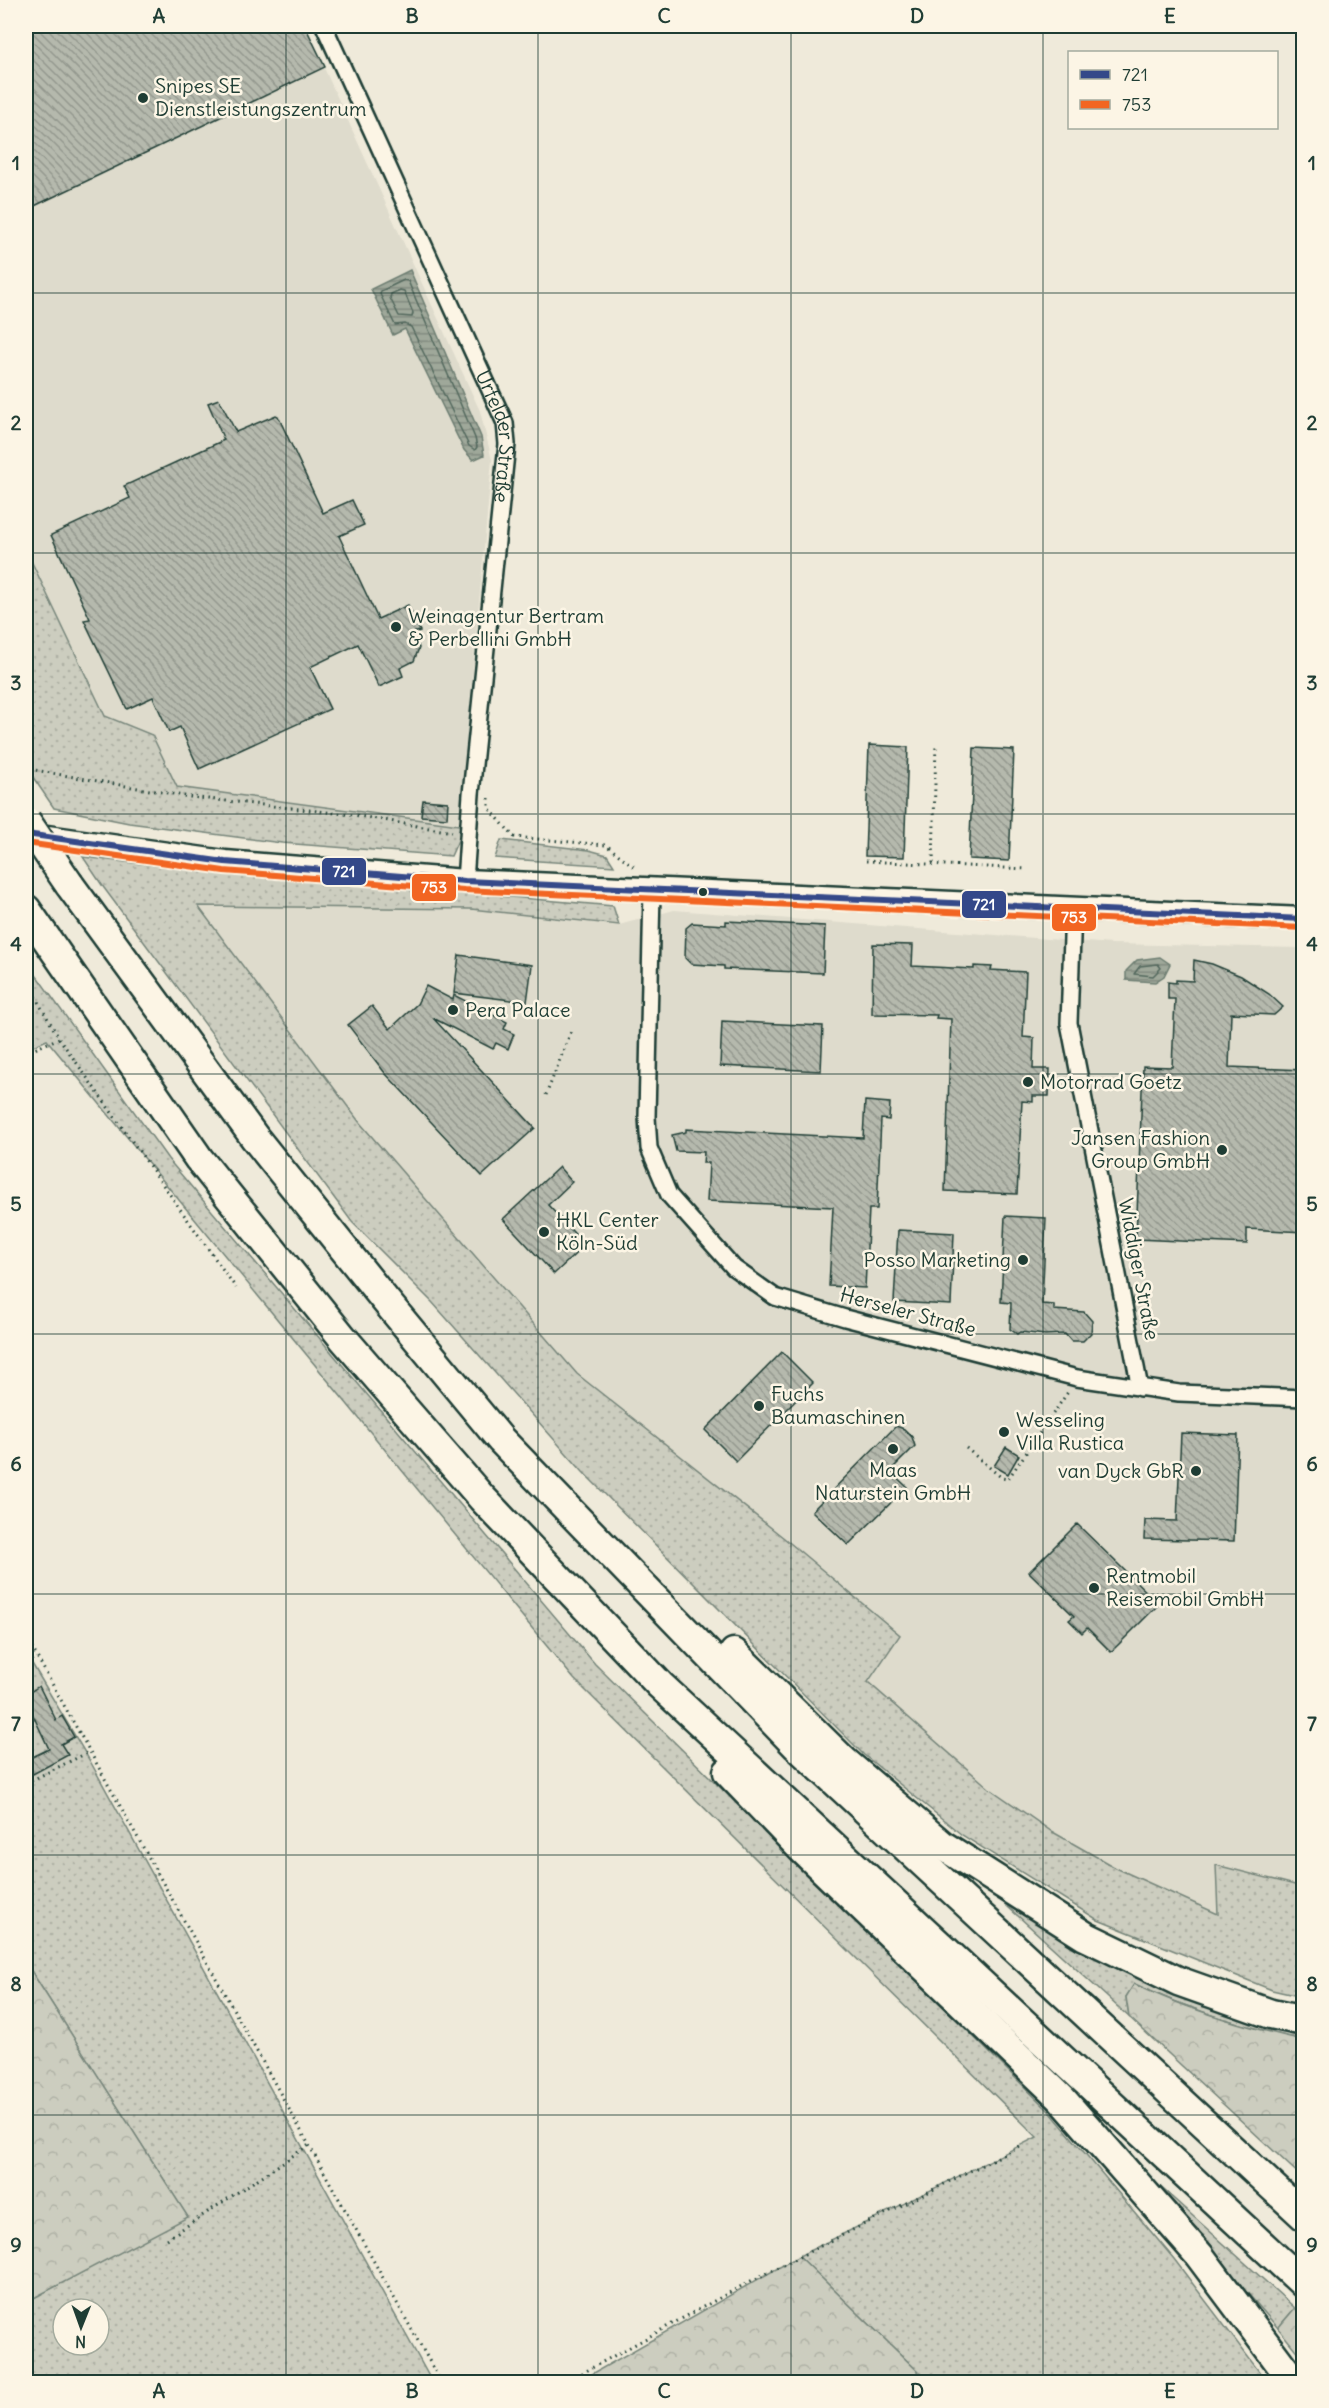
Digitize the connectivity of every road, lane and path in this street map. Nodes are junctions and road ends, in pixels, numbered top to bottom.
1 (324, 26) edge
2 (936, 744) dead end
3 (26, 756) edge
4 (26, 821) edge
5 (26, 834) edge
6 (469, 835) junction
7 (514, 837) dead end
8 (866, 861) dead end
9 (933, 863) junction
10 (1026, 869) dead end
11 (465, 881) junction
12 (652, 891) junction
13 (26, 909) edge
14 (1073, 909) junction
15 (1304, 919) edge
16 (26, 981) edge
17 (572, 1029) dead end
18 (59, 1038) junction
19 (26, 1053) edge
20 (546, 1095) dead end
21 (236, 1288) dead end
22 (1077, 1378) junction
23 (1140, 1388) junction
24 (1304, 1398) edge
25 (501, 1440) junction
26 (966, 1448) dead end
27 (26, 1637) edge
28 (37, 1658) junction
29 (26, 1661) edge
30 (660, 1685) junction
31 (89, 1752) junction
32 (26, 1783) edge
33 (1304, 2021) edge
34 (1024, 2144) dead end
35 (309, 2145) junction
36 (1304, 2216) edge
37 (167, 2239) dead end
38 (1304, 2284) edge
39 (441, 2382) edge
40 (566, 2382) edge
41 (1294, 2382) edge

1 - 6 street, Urfelder Straße
2 - 9 path
3 - 6 path
4 - 25 highway, bridge
5 - 11 main road
6 - 11 street, Urfelder Straße
7 - 12 path
8 - 9 path
9 - 10 path
11 - 12 main road
12 - 14 main road
12 - 22 street, Herseler Straße
13 - 30 highway
14 - 15 main road
14 - 23 street, Widdiger Straße
16 - 18 path
17 - 20 path
18 - 19 path
18 - 21 path
22 - 23 street, Herseler Straße
22 - 26 path
23 - 24 street, Herseler Straße
25 - 33 highway
25 - 36 highway
27 - 28 path
28 - 29 path
28 - 31 path
30 - 38 highway
30 - 41 highway
31 - 32 path
31 - 35 path
34 - 40 path
35 - 37 path
35 - 39 path

